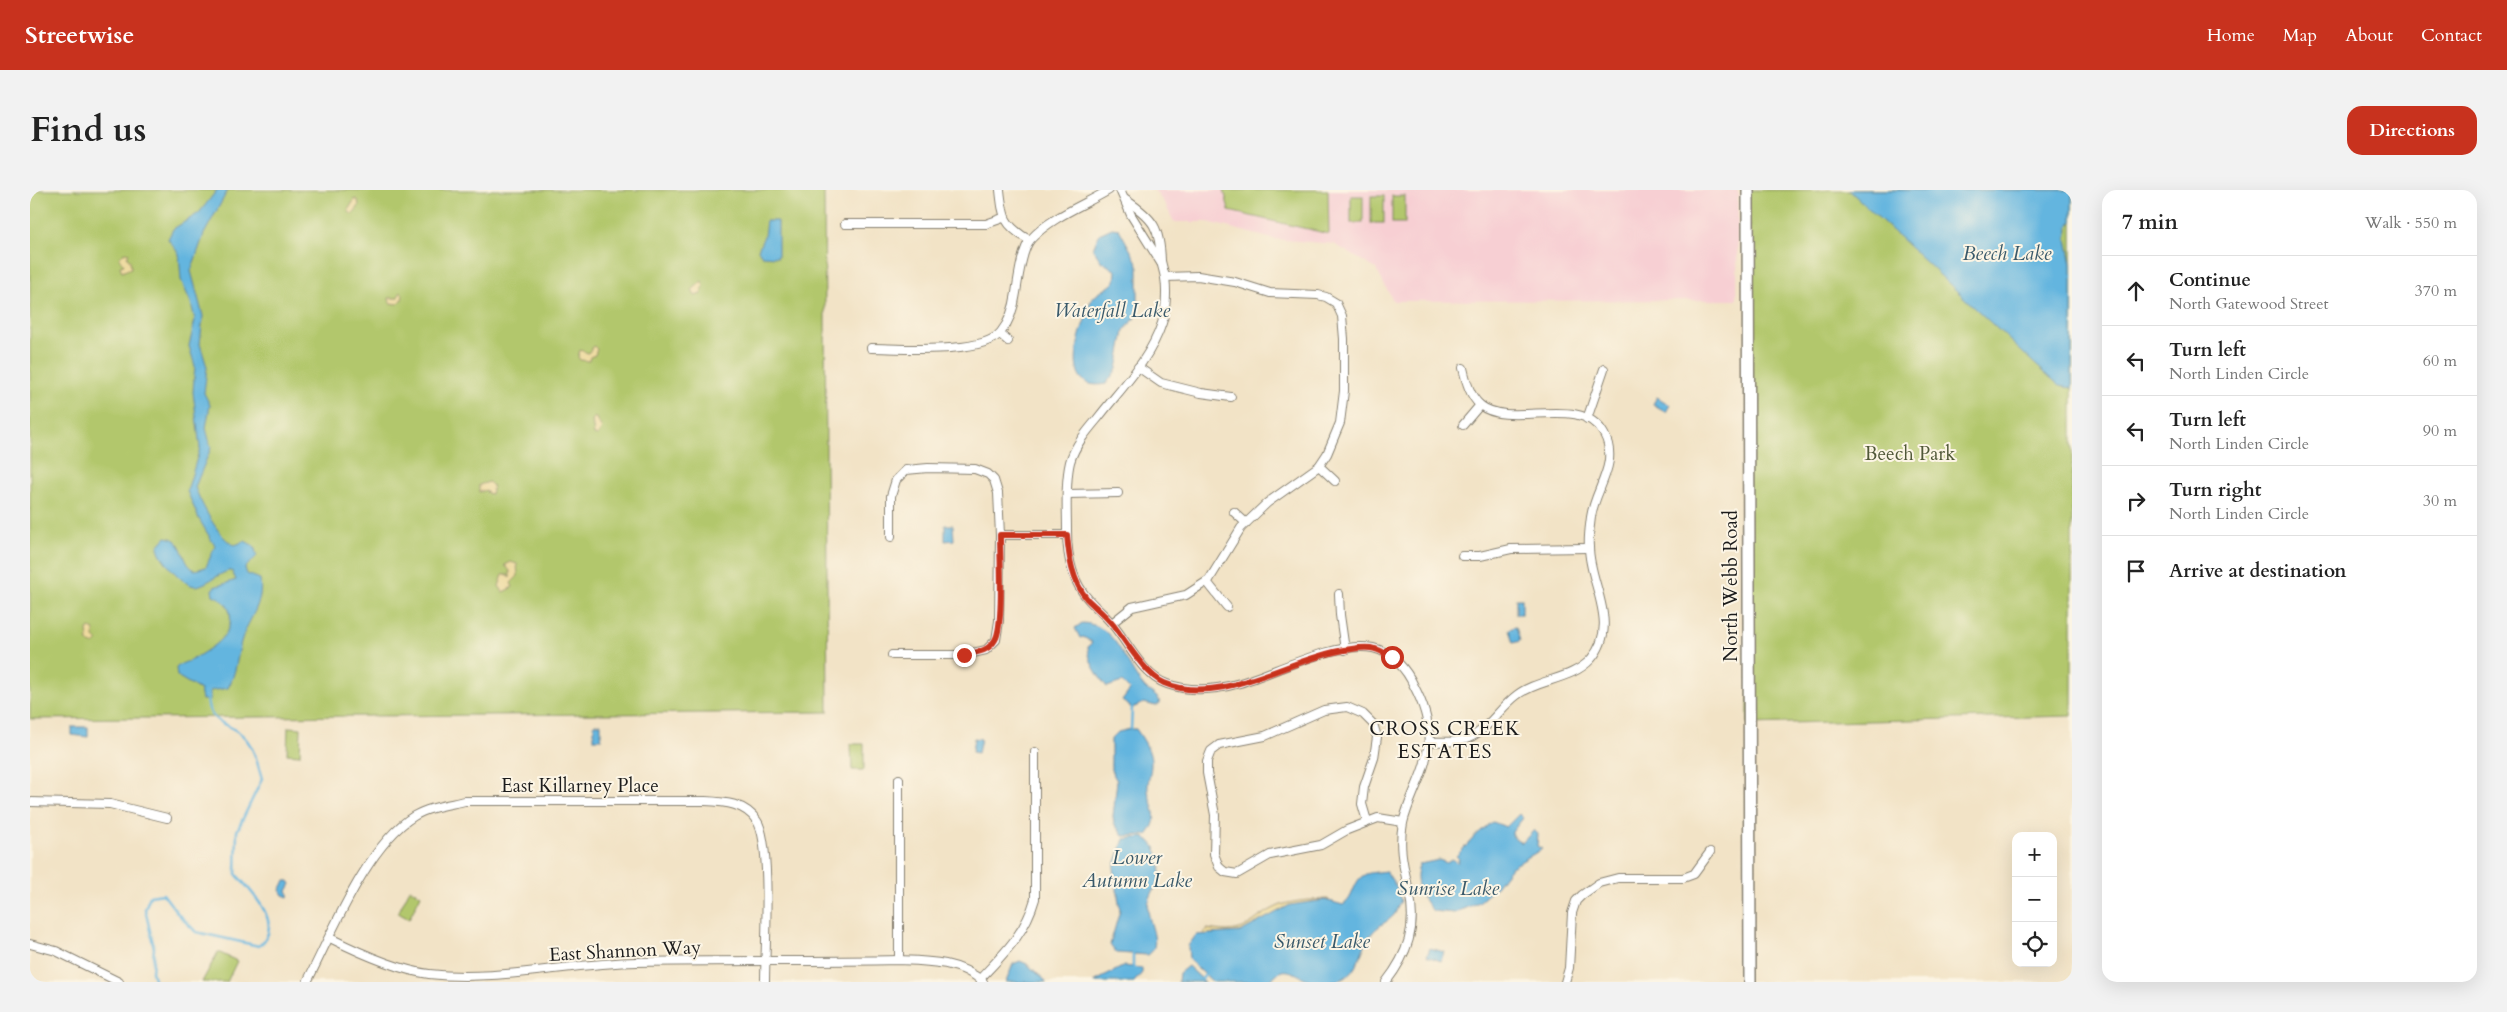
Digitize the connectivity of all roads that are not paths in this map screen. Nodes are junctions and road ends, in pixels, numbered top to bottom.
1 (1000, 190) edge
2 (1109, 190) edge
3 (1120, 190) edge
4 (1748, 190) edge
5 (1126, 200) junction
6 (1003, 218) junction
7 (845, 224) dead end
8 (1029, 240) junction
9 (1161, 263) junction
10 (1165, 277) junction
11 (1000, 334) junction
12 (1008, 341) dead end
13 (871, 348) dead end
14 (1138, 368) junction
15 (1463, 368) dead end
16 (1604, 369) dead end
17 (1230, 397) dead end
18 (1480, 405) junction
19 (1587, 419) junction
20 (1464, 425) dead end
21 (1319, 466) junction
22 (1335, 481) dead end
23 (1118, 493) dead end
24 (1067, 494) junction
25 (1234, 512) dead end
26 (1246, 524) junction
27 (1000, 535) junction
28 (1067, 535) junction
29 (892, 537) dead end
30 (1588, 548) junction
31 (1462, 556) dead end
32 (1207, 582) junction
33 (1339, 594) dead end
34 (1228, 607) dead end
35 (1112, 623) junction
36 (1345, 650) junction
37 (892, 655) dead end
38 (1429, 742) junction
39 (1035, 752) dead end
40 (899, 778) dead end
41 (30, 802) edge
42 (167, 818) dead end
43 (1367, 821) junction
44 (1403, 822) junction
45 (1710, 852) dead end
46 (330, 938) junction
47 (30, 944) edge
48 (899, 960) junction
49 (765, 962) junction
50 (104, 974) junction
51 (1390, 980) edge
52 (981, 981) edge
53 (100, 982) edge
54 (119, 982) edge
55 (307, 982) edge
56 (765, 982) edge
57 (1565, 982) edge
58 (1750, 982) edge

1 - 6 street
2 - 8 street
3 - 5 street
4 - 58 main road, North Webb Road
5 - 9 street
5 - 9 street
6 - 7 street
6 - 8 street
8 - 11 street
9 - 10 street
10 - 14 street
10 - 21 street
11 - 12 street
11 - 13 street
14 - 17 street
14 - 24 street
15 - 18 street
16 - 19 street
18 - 19 street
18 - 20 street
19 - 30 street
21 - 22 street
21 - 26 street
23 - 24 street
24 - 28 street
25 - 26 street
26 - 32 street
27 - 28 street
27 - 29 street
27 - 37 street
28 - 35 street
30 - 31 street
30 - 38 street
32 - 34 street
32 - 35 street
33 - 36 street
35 - 36 street
36 - 38 street
38 - 44 street
39 - 52 street
40 - 48 street
41 - 42 street
43 - 43 street
43 - 44 street
44 - 51 street
45 - 57 street
46 - 49 street, East Shannon Way
46 - 49 street, East Killarney Place
46 - 55 street, East Killarney Place
47 - 50 street
48 - 49 street, East Shannon Way
48 - 52 street, East Shannon Way
49 - 56 street
50 - 53 street
50 - 54 street

